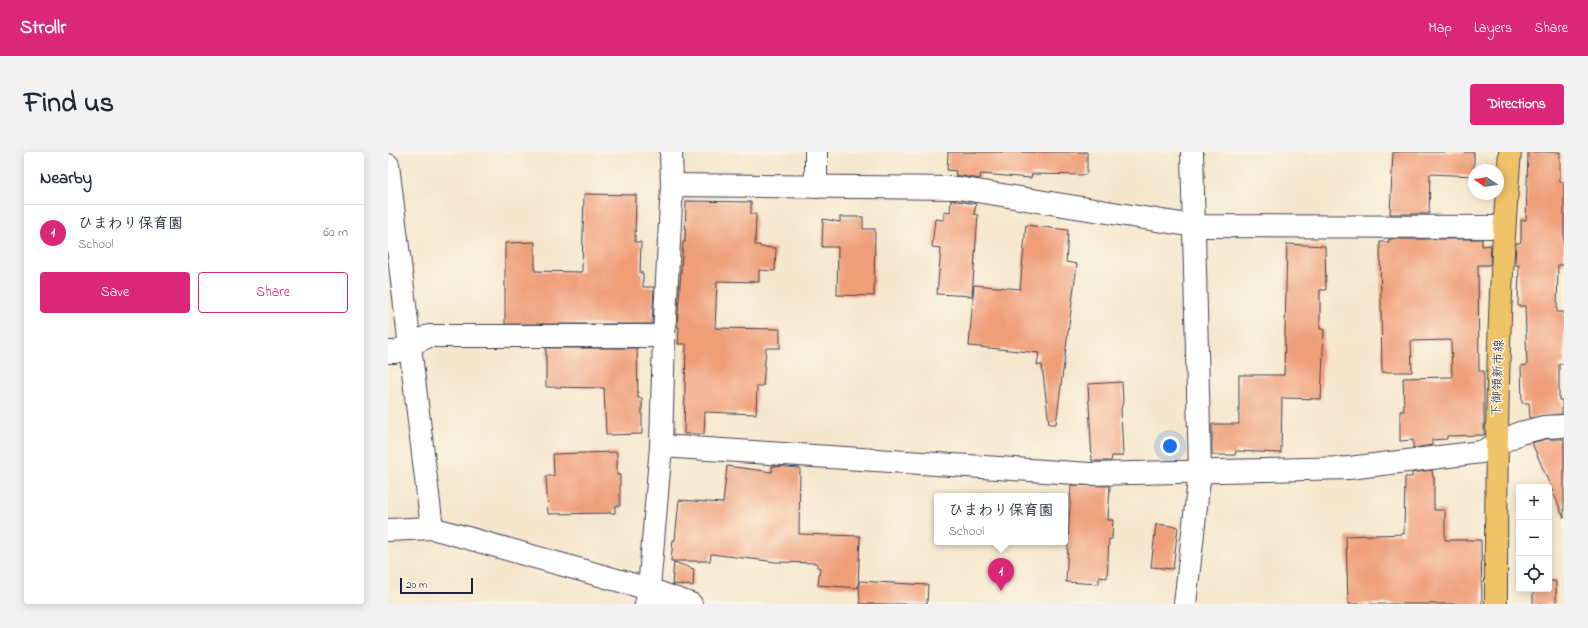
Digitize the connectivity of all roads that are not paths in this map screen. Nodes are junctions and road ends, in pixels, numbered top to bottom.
1 (671, 152) edge
2 (816, 152) edge
3 (1192, 152) edge
4 (1510, 152) edge
5 (388, 166) edge
6 (672, 185) junction
7 (816, 187) junction
8 (1194, 226) junction
9 (1503, 227) junction
10 (664, 336) junction
11 (410, 344) junction
12 (388, 352) edge
13 (1564, 426) edge
14 (661, 446) junction
15 (1496, 446) junction
16 (1200, 471) junction
17 (432, 528) junction
18 (388, 530) edge
19 (647, 598) edge
20 (691, 604) edge
21 (1185, 604) edge
22 (1496, 604) edge

1 - 6 street
2 - 7 street
3 - 8 street
4 - 9 main road, 下御領新市線
5 - 11 street
6 - 7 street
6 - 10 street
7 - 8 street
8 - 9 street
8 - 16 street
9 - 15 main road, 下御領新市線
10 - 11 street
10 - 14 street
11 - 12 street
11 - 17 street
13 - 15 street
14 - 16 street
14 - 19 street
15 - 16 street
15 - 22 main road, 下御領新市線
16 - 21 street
17 - 18 street
17 - 19 street
19 - 20 street

